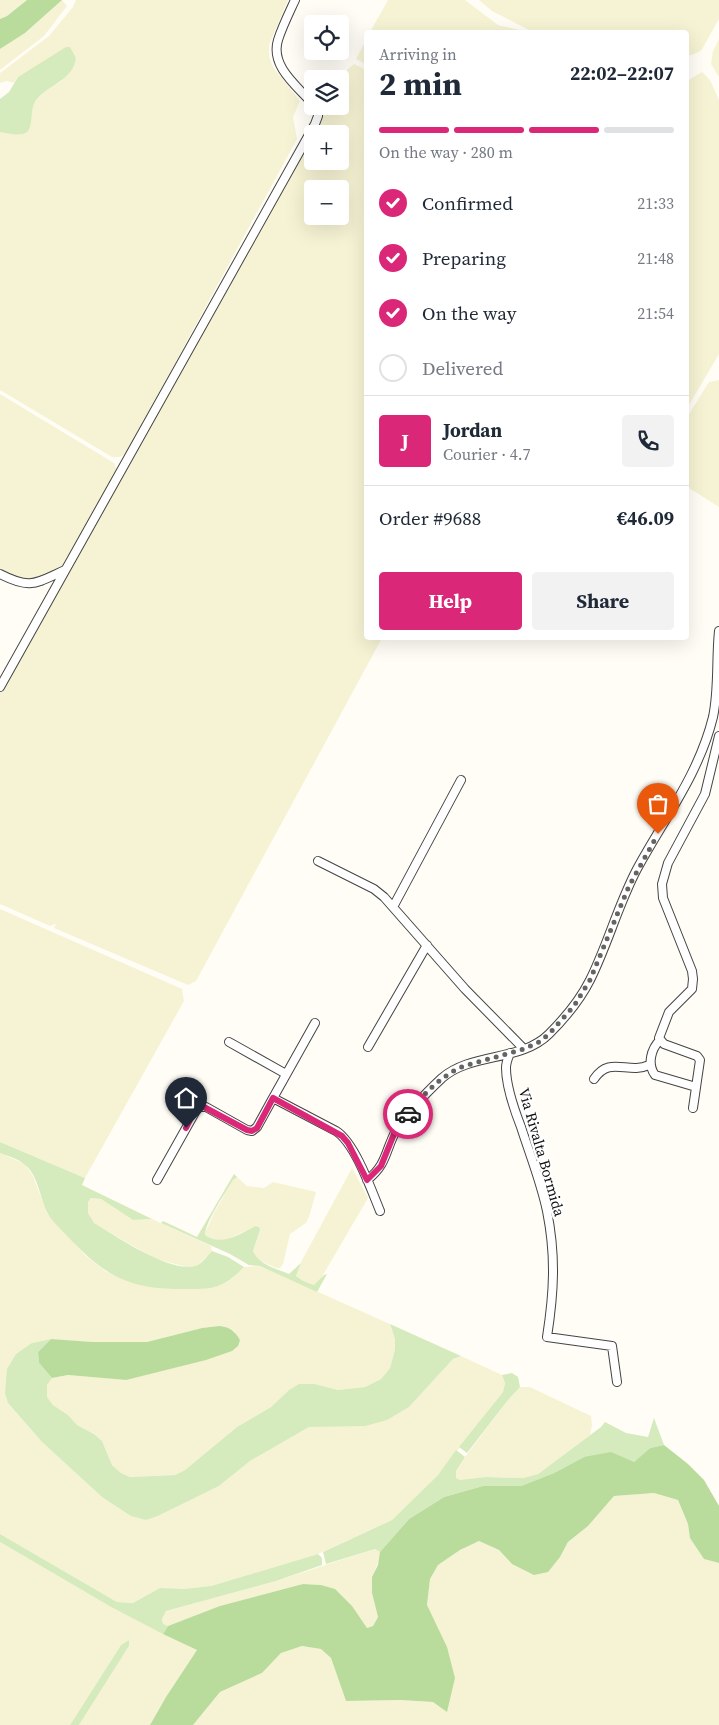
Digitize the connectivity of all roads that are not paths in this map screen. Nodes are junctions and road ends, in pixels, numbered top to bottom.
1 (295, 0) edge
2 (304, 94) edge
3 (318, 115) edge
4 (66, 570) junction
5 (0, 574) edge
6 (719, 631) edge
7 (0, 687) edge
8 (718, 697) edge
9 (719, 736) edge
10 (461, 780) dead end
11 (318, 861) dead end
12 (393, 907) junction
13 (427, 945) junction
14 (314, 1023) dead end
15 (660, 1040) junction
16 (229, 1042) dead end
17 (368, 1047) dead end
18 (524, 1049) junction
19 (510, 1053) junction
20 (650, 1065) junction
21 (286, 1074) junction
22 (594, 1079) dead end
23 (696, 1087) junction
24 (273, 1098) junction
25 (693, 1108) dead end
26 (157, 1180) dead end
27 (367, 1180) junction
28 (380, 1211) dead end
29 (617, 1382) dead end

1 - 2 street
3 - 4 street
4 - 5 street
4 - 7 street
6 - 8 street
8 - 18 street
9 - 15 street
10 - 12 street
11 - 12 street
12 - 13 street
13 - 17 street
13 - 18 street
14 - 21 street
15 - 20 street
15 - 23 street
16 - 21 street
18 - 19 street
19 - 27 street
19 - 29 street, Via Rivalta Bormida
20 - 22 street
20 - 23 street
21 - 24 street
23 - 25 street
24 - 26 street
24 - 27 street
27 - 28 street

